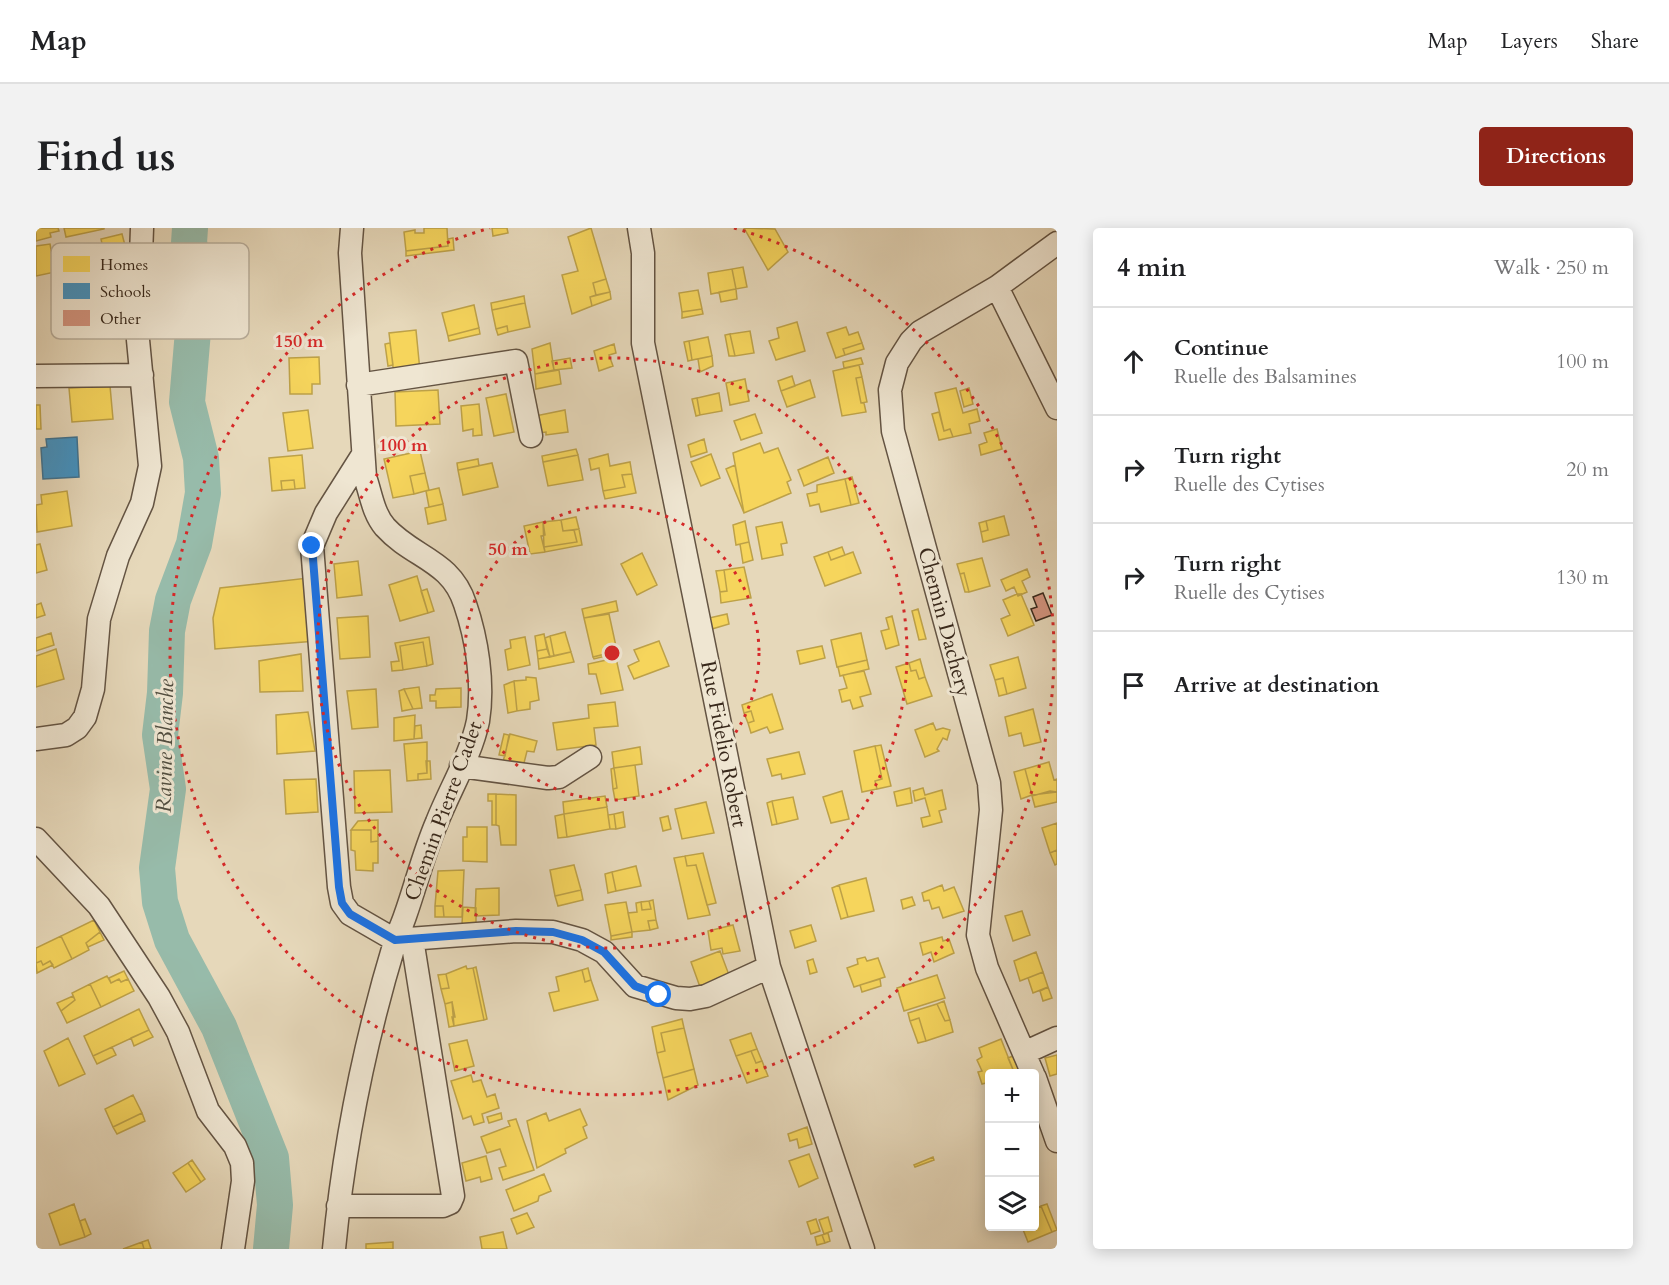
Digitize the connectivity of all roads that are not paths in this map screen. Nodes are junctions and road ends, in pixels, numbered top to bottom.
1 (142, 228) edge
2 (352, 228) edge
3 (639, 228) edge
4 (141, 243) edge
5 (1057, 243) edge
6 (996, 287) junction
7 (138, 339) edge
8 (142, 375) junction
9 (36, 376) edge
10 (358, 385) junction
11 (1057, 408) edge
12 (531, 436) dead end
13 (362, 456) junction
14 (36, 739) edge
15 (590, 757) dead end
16 (461, 766) junction
17 (36, 839) edge
18 (404, 940) junction
19 (769, 967) junction
20 (1057, 1038) edge
21 (1024, 1053) junction
22 (1031, 1069) edge
23 (1039, 1089) edge
24 (1057, 1141) edge
25 (338, 1206) junction
26 (232, 1249) edge
27 (334, 1249) edge
28 (863, 1249) edge

1 - 4 street
2 - 10 street, Chemin Pierre Cadet
3 - 19 street, Rue Fidelio Robert
5 - 6 street, Chemin Dachery
6 - 11 street
6 - 21 street, Chemin Dachery
7 - 8 street
8 - 9 street
8 - 14 street
10 - 12 street
10 - 13 street, Chemin Pierre Cadet
13 - 16 street, Chemin Pierre Cadet
13 - 18 street
15 - 16 street
16 - 18 street, Chemin Pierre Cadet
17 - 26 street
18 - 19 street
18 - 25 street, Chemin Pierre Cadet
18 - 25 street
19 - 28 street, Rue Fidelio Robert
20 - 21 street
21 - 22 street, Chemin Dachery
23 - 24 street
25 - 27 street, Chemin Pierre Cadet

